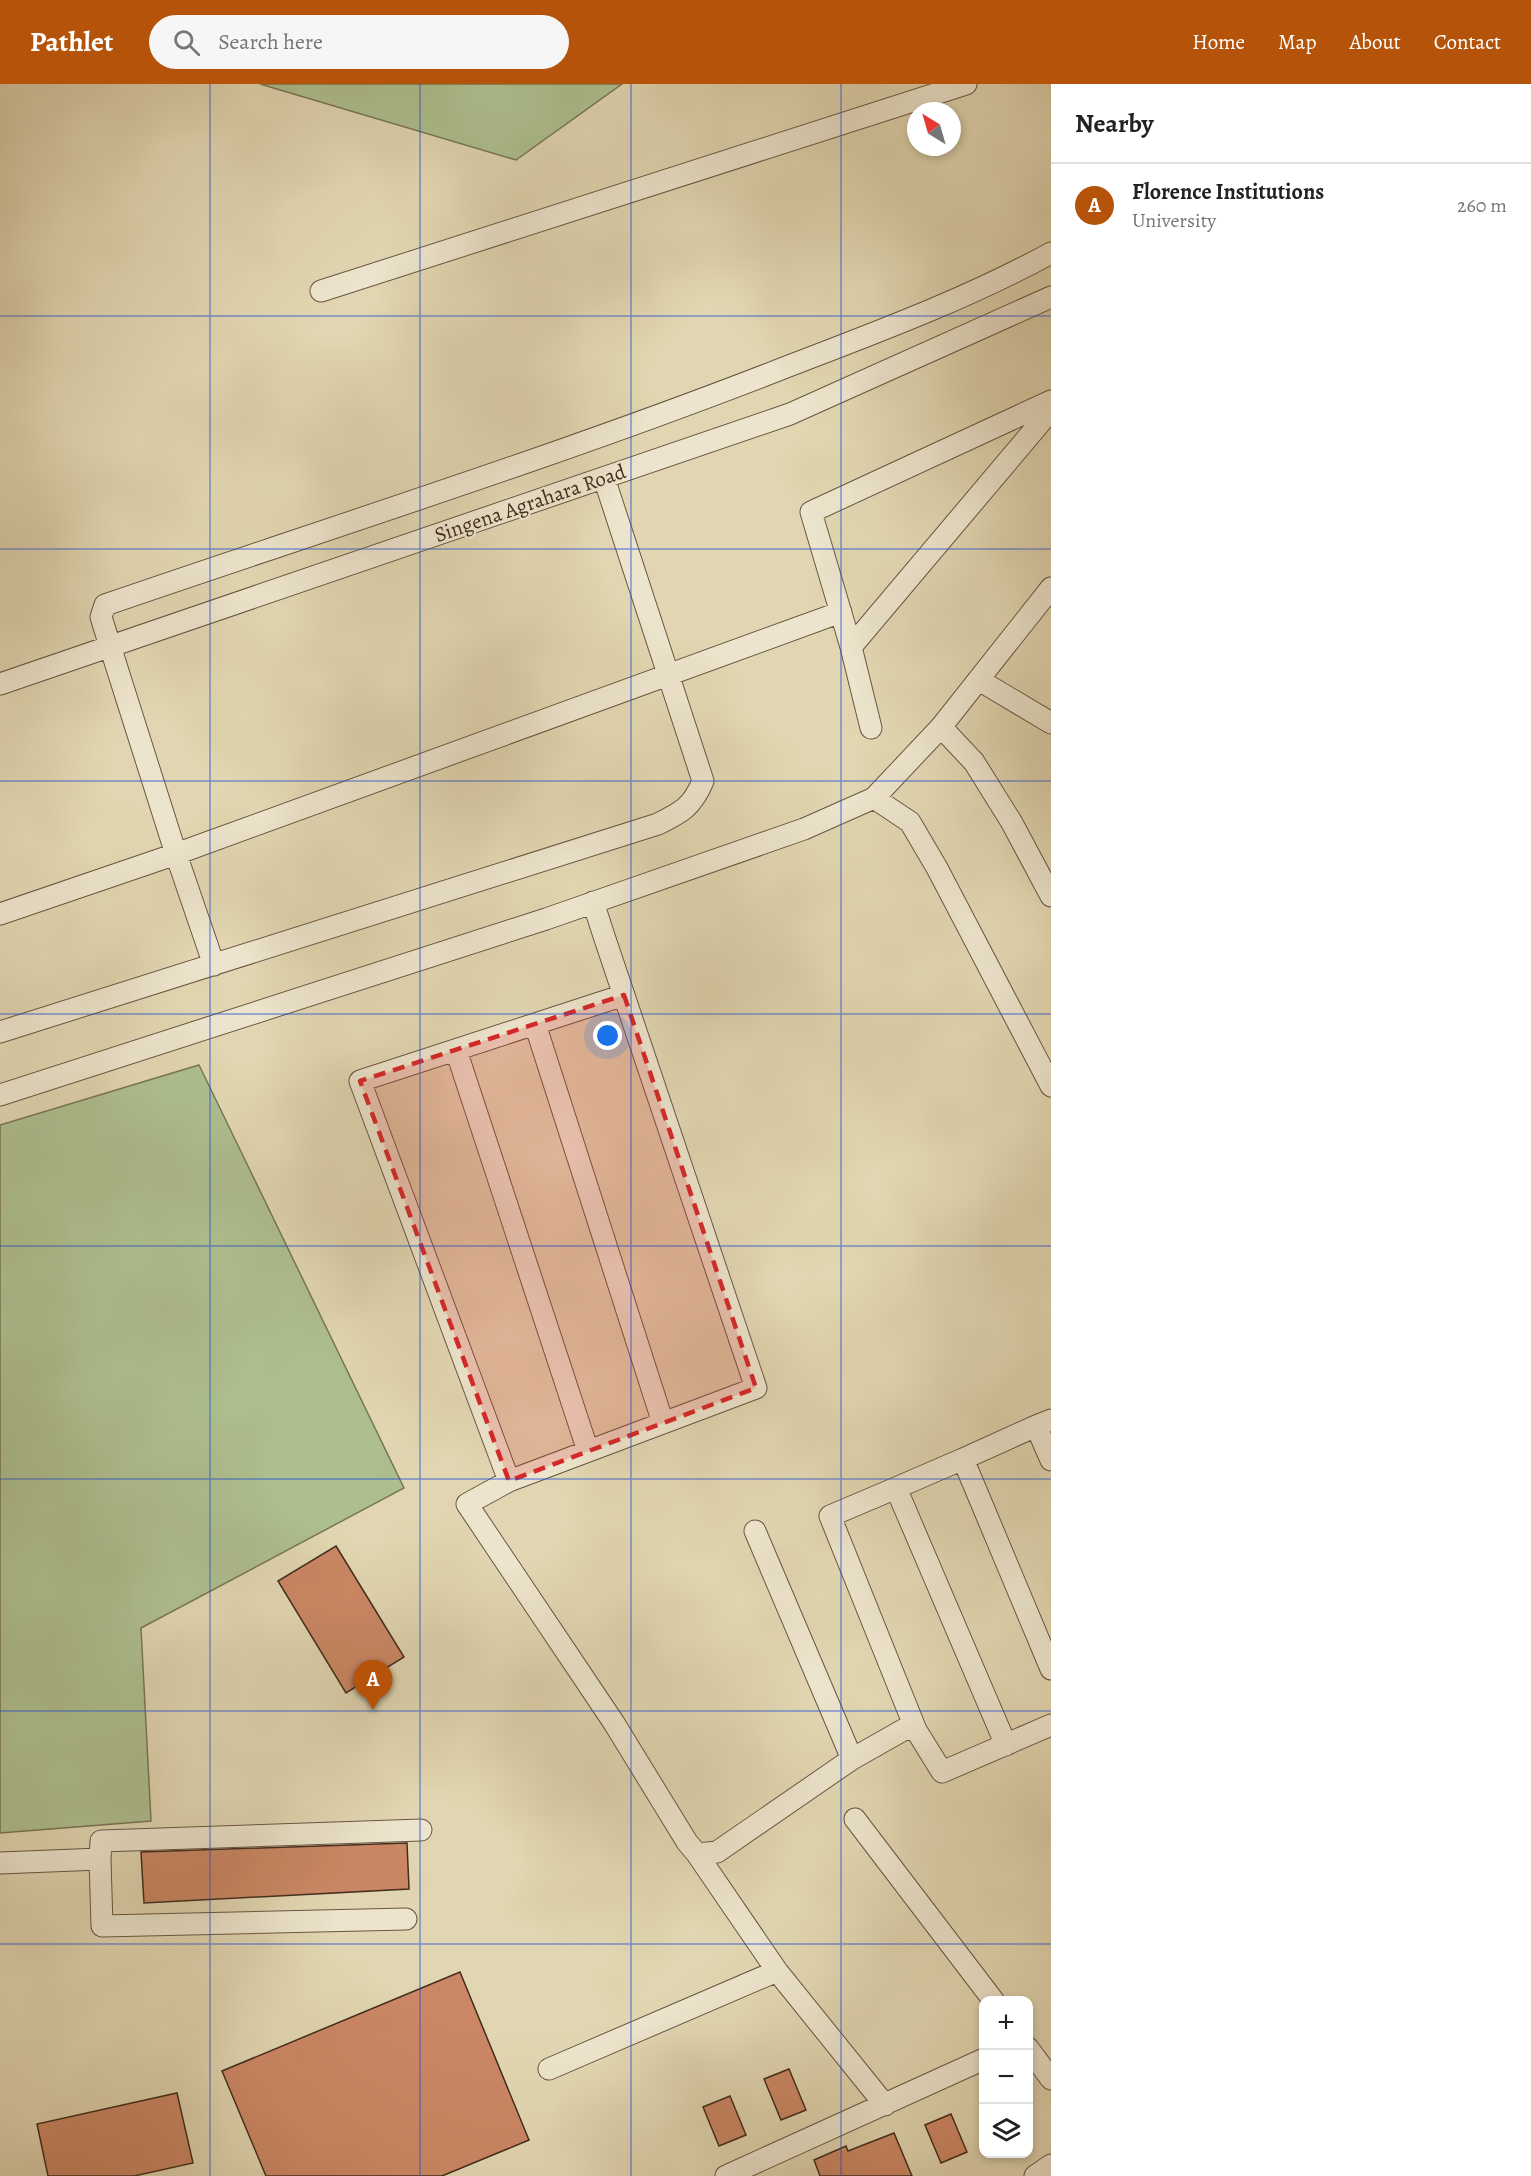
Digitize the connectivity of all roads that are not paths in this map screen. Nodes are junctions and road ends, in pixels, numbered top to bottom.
1 (966, 84) edge
2 (1051, 253) edge
3 (321, 291) dead end
4 (1051, 297) edge
5 (1051, 401) edge
6 (1051, 410) edge
7 (604, 478) junction
8 (1051, 588) edge
9 (841, 612) junction
10 (110, 646) junction
11 (851, 647) junction
12 (668, 676) junction
13 (979, 680) junction
14 (0, 684) edge
15 (1051, 723) edge
16 (941, 727) junction
17 (871, 728) dead end
18 (874, 798) junction
19 (176, 854) junction
20 (1051, 896) edge
21 (593, 903) junction
22 (0, 914) edge
23 (214, 965) junction
24 (624, 995) junction
25 (535, 1024) junction
26 (0, 1032) edge
27 (456, 1050) junction
28 (1051, 1086) edge
29 (0, 1095) edge
30 (663, 1423) junction
31 (1044, 1423) edge
32 (588, 1451) junction
33 (963, 1459) junction
34 (1051, 1460) edge
35 (509, 1481) junction
36 (896, 1488) junction
37 (755, 1531) dead end
38 (1051, 1669) edge
39 (1047, 1727) edge
40 (916, 1730) junction
41 (1006, 1745) junction
42 (852, 1759) junction
43 (855, 1819) dead end
44 (421, 1830) dead end
45 (697, 1854) junction
46 (100, 1859) junction
47 (0, 1863) edge
48 (406, 1920) dead end
49 (777, 1971) junction
50 (989, 1996) edge
51 (1030, 2050) edge
52 (979, 2061) edge
53 (549, 2068) dead end
54 (1051, 2079) edge
55 (885, 2105) junction
56 (1051, 2165) edge
57 (726, 2176) edge
58 (1035, 2176) edge

1 - 3 street
2 - 10 street
4 - 7 street, Singena Agrahara Road
5 - 9 street
6 - 11 street
7 - 10 street, Singena Agrahara Road
7 - 12 street
8 - 13 street
9 - 11 street
9 - 12 street
10 - 14 street, Singena Agrahara Road
10 - 19 street
11 - 17 street
12 - 19 street
12 - 23 street
13 - 15 street
13 - 16 street
16 - 18 street
16 - 20 street
18 - 21 street
18 - 28 street
19 - 22 street
19 - 23 street
21 - 24 street
21 - 29 street
23 - 26 street
24 - 25 street
24 - 30 street
25 - 27 street
25 - 30 street
27 - 32 street
27 - 35 street
30 - 32 street
31 - 33 street
31 - 34 street
32 - 35 street
33 - 36 street
33 - 38 street
35 - 45 street
36 - 40 street
36 - 41 street
37 - 42 street
39 - 41 street
40 - 41 street
40 - 42 street
42 - 45 street
43 - 50 street
44 - 46 street
45 - 49 street
46 - 47 street
46 - 48 street
49 - 53 street
49 - 55 street
51 - 54 street
52 - 55 street
55 - 57 street
56 - 58 street

